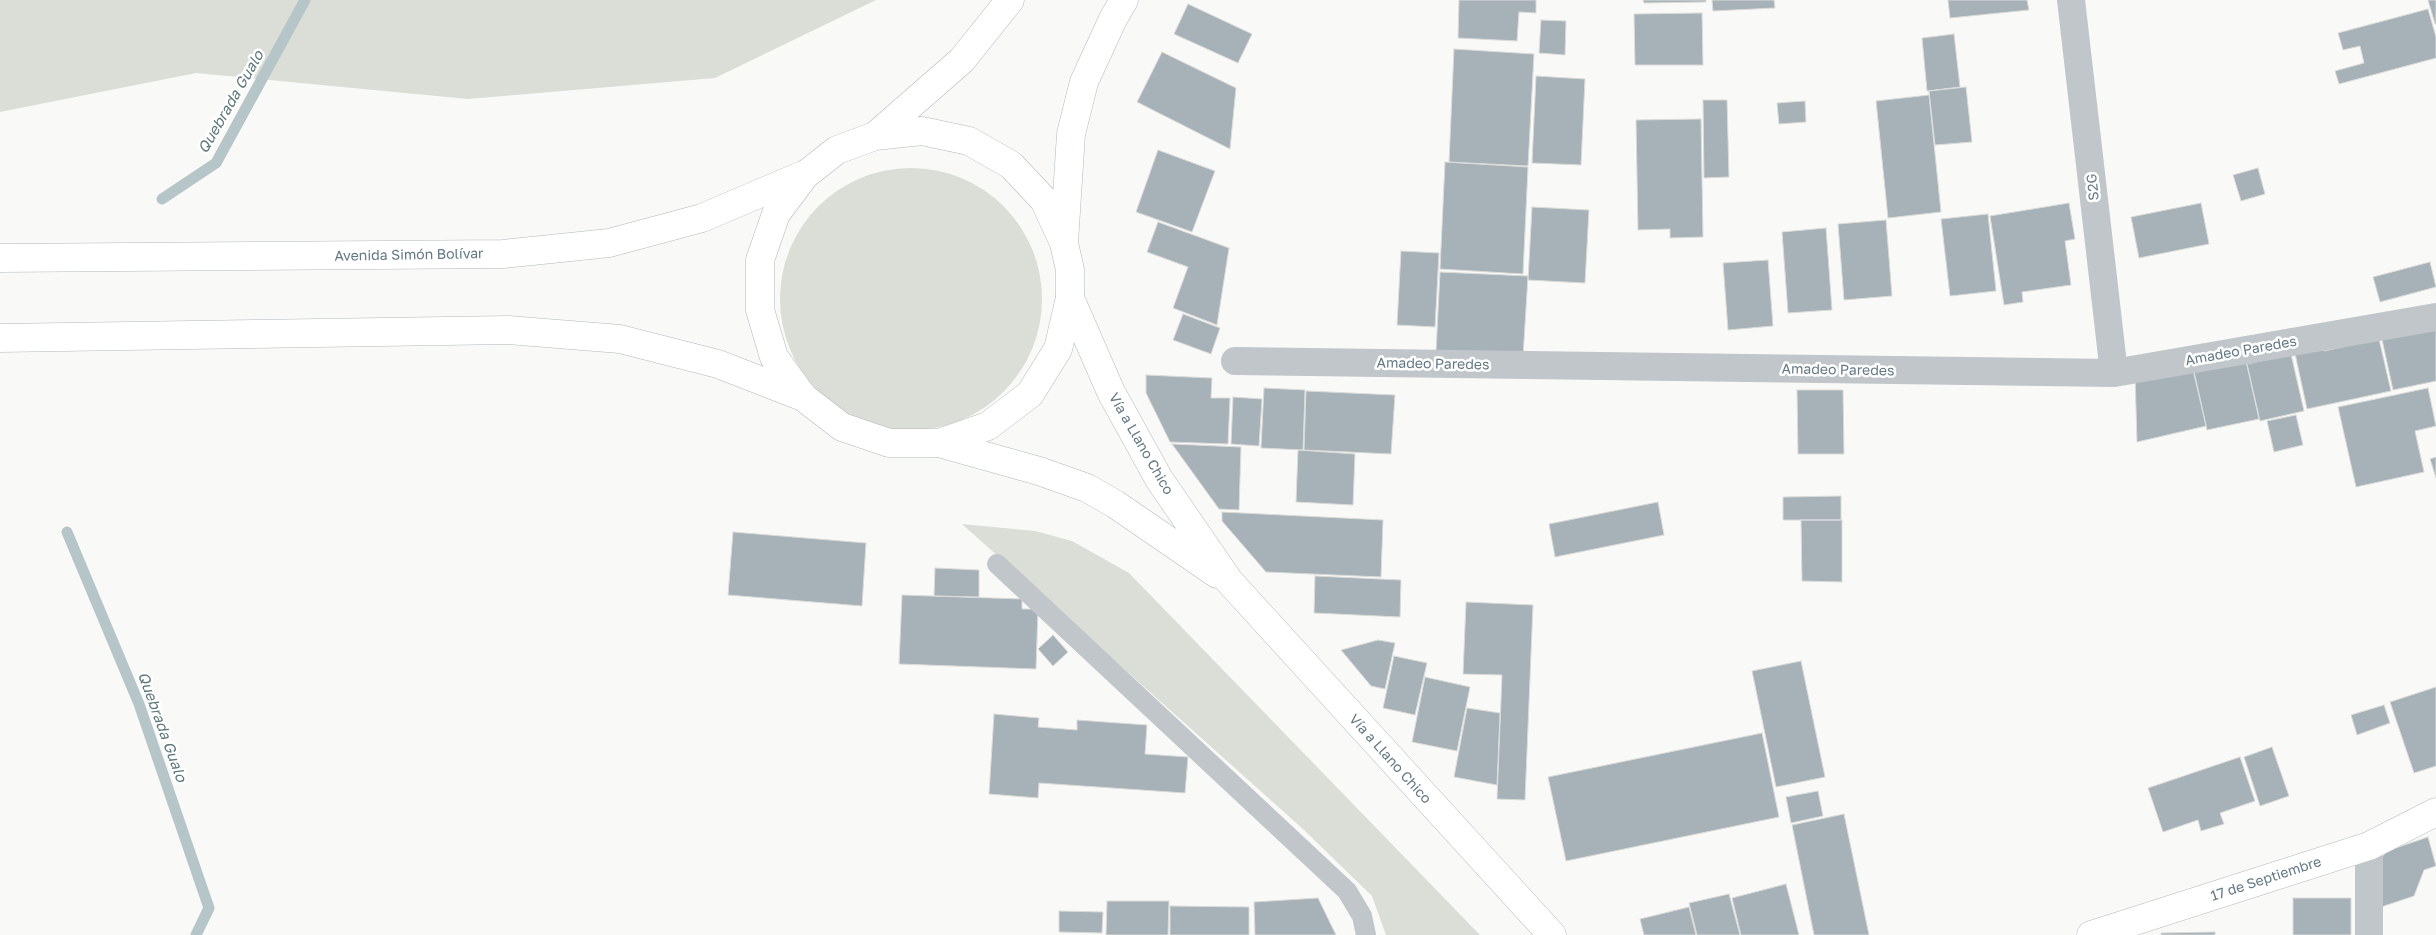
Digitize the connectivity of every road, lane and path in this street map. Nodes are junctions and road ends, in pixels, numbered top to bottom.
1 (1010, 0) edge
2 (1124, 0) edge
3 (2072, 0) edge
4 (874, 136) junction
5 (805, 175) junction
6 (1064, 243) junction
7 (0, 258) edge
8 (1070, 298) junction
9 (2436, 317) edge
10 (0, 338) edge
11 (1235, 361) dead end
12 (2114, 374) junction
13 (802, 397) junction
14 (938, 443) junction
15 (997, 564) dead end
16 (1229, 582) junction
17 (2436, 812) edge
18 (2369, 846) junction
19 (2097, 934) edge
20 (1366, 935) edge
21 (1552, 935) edge
22 (2369, 935) edge

1 - 4 main road
2 - 6 main road
3 - 12 street, S2G
4 - 5 main road
4 - 6 main road
5 - 7 main road, Avenida Simón Bolívar
5 - 13 main road
6 - 8 main road
8 - 14 main road
8 - 16 main road, Vía a Llano Chico
9 - 12 street, Amadeo Paredes
10 - 13 main road
11 - 12 street, Amadeo Paredes
13 - 14 main road
14 - 16 main road, Vía a Llano Chico
15 - 20 lane
16 - 21 main road, Vía a Llano Chico
17 - 18 main road, 17 de Septiembre
18 - 19 main road, 17 de Septiembre
18 - 22 street

